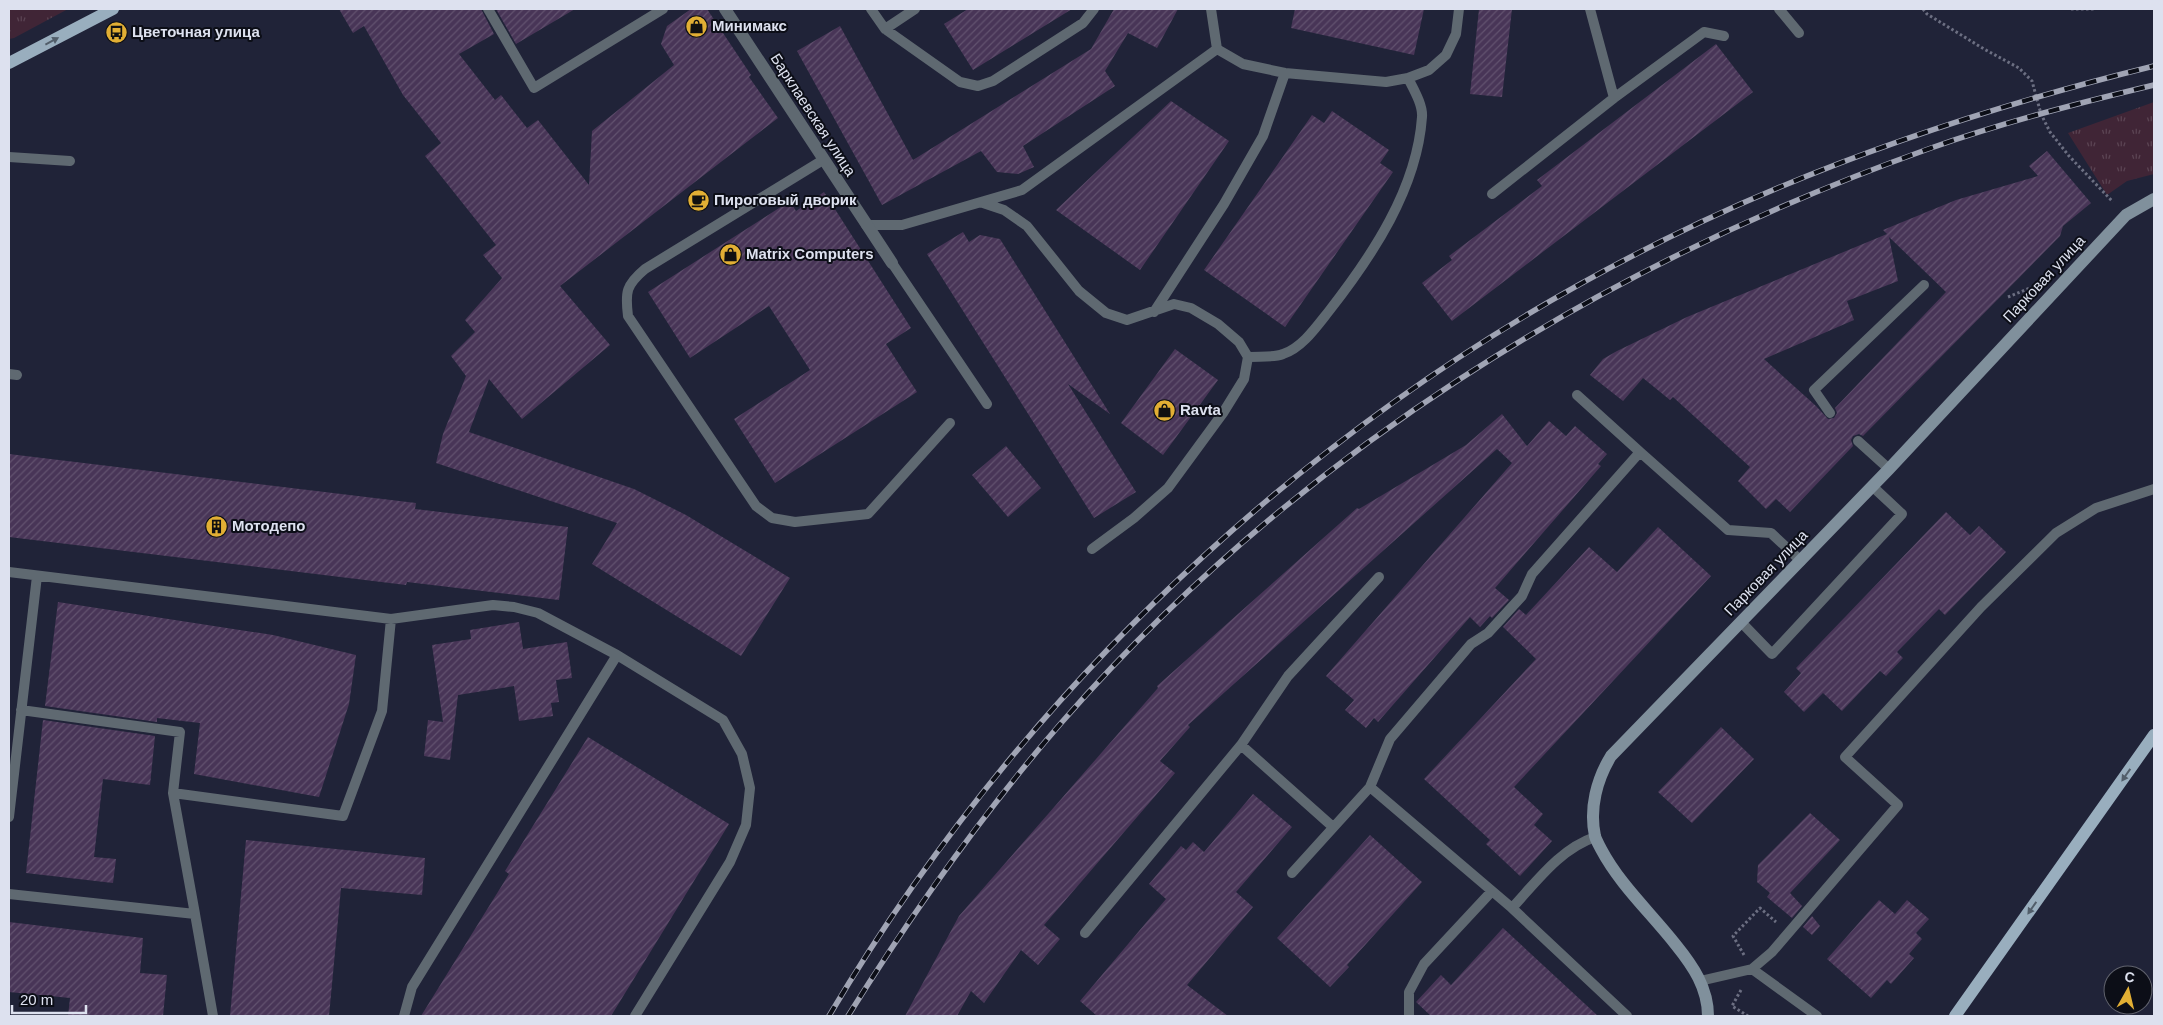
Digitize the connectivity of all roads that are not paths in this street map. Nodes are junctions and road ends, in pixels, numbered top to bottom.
1 (113, 9) edge
2 (488, 9) edge
3 (663, 9) edge
4 (871, 9) edge
5 (915, 9) edge
6 (1094, 9) edge
7 (1211, 9) edge
8 (1460, 9) edge
9 (1590, 9) edge
10 (1779, 9) edge
11 (729, 10) edge
12 (885, 29) junction
13 (1799, 33) dead end
14 (1724, 36) dead end
15 (1217, 49) junction
16 (9, 63) edge
17 (1285, 73) junction
18 (1408, 78) junction
19 (1614, 98) junction
20 (9, 158) edge
21 (823, 160) junction
22 (70, 161) dead end
23 (1492, 194) dead end
24 (2154, 199) edge
25 (983, 203) junction
26 (866, 225) junction
27 (892, 263) joint
28 (1924, 285) dead end
29 (1154, 312) junction
30 (1248, 357) junction
31 (1577, 395) dead end
32 (987, 404) dead end
33 (1830, 413) dead end
34 (950, 423) dead end
35 (1858, 441) dead end
36 (1640, 452) junction
37 (1889, 469) junction
38 (1872, 486) junction
39 (2154, 489) edge
40 (1092, 549) dead end
41 (1801, 561) junction
42 (9, 572) edge
43 (37, 576) junction
44 (1379, 577) dead end
45 (391, 619) junction
46 (1741, 622) junction
47 (617, 655) junction
48 (21, 710) junction
49 (2154, 735) edge
50 (1241, 745) junction
51 (1370, 787) junction
52 (173, 793) junction
53 (9, 817) edge
54 (1333, 827) junction
55 (1595, 837) junction
56 (1292, 873) dead end
57 (1492, 891) junction
58 (9, 894) edge
59 (1512, 908) junction
60 (195, 914) junction
61 (1085, 933) dead end
62 (1752, 969) junction
63 (1700, 981) junction
64 (213, 1016) edge
65 (404, 1016) edge
66 (635, 1016) edge
67 (1409, 1016) edge
68 (1627, 1016) edge
69 (1708, 1016) edge
70 (1817, 1016) edge
71 (1955, 1016) edge

16 -> 1 main road
2 - 3 lane
4 - 12 lane
5 - 12 lane
6 - 12 lane
7 - 15 lane
8 - 18 lane
9 - 19 lane
10 - 13 lane
11 - 21 street, Барклаевская улица
14 - 19 lane
15 - 17 lane
15 - 25 lane
17 - 18 lane
17 - 29 lane
18 - 30 lane
19 - 23 lane
20 - 22 lane
21 - 26 street, Барклаевская улица
21 - 34 lane
24 - 37 street, Парковая улица
25 - 26 lane
25 - 29 lane
26 - 27 street, Барклаевская улица
27 - 32 lane
28 - 33 lane
29 - 30 lane
30 - 40 lane
31 - 36 lane
35 - 37 lane
36 - 41 lane
36 - 51 lane
37 - 38 street, Парковая улица
38 - 41 street, Парковая улица
38 - 46 lane
39 - 62 lane
41 - 46 street, Парковая улица
42 - 43 lane
43 - 45 lane
43 - 48 lane
44 - 50 lane
45 - 47 lane
45 - 52 lane
46 - 55 street, Парковая улица
47 - 65 lane
47 - 66 lane
48 - 52 lane
48 - 53 lane
49 -> 71 main road
50 - 54 lane
50 - 61 lane
51 - 54 lane
51 - 57 lane
52 - 60 lane
54 - 56 lane
55 - 59 lane
55 - 63 street, Парковая улица
57 - 59 lane
57 - 67 lane
58 - 60 lane
59 - 68 lane
60 - 64 lane
62 - 63 lane
62 - 70 lane
63 - 69 street, Парковая улица

